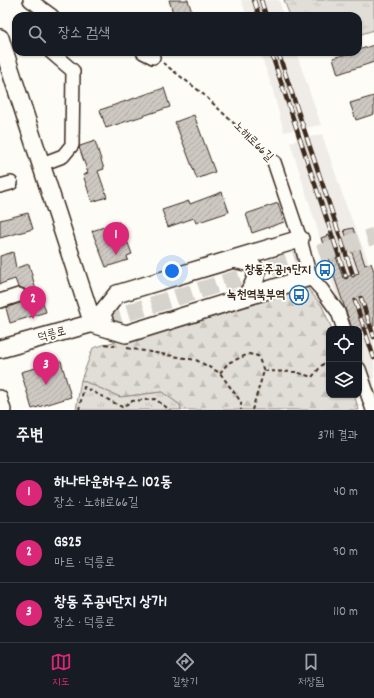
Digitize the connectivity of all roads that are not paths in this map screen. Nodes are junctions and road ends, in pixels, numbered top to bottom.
1 (30, 0) edge
2 (46, 12) edge
3 (1, 44) edge
4 (56, 56) edge
5 (274, 162) road end
6 (42, 164) junction
7 (300, 239) junction
8 (234, 259) junction
9 (310, 277) junction
10 (19, 295) dead end
11 (245, 297) junction
12 (0, 301) edge
13 (99, 322) junction
14 (343, 326) edge
15 (0, 349) edge
16 (362, 378) edge
17 (0, 397) edge
18 (4, 410) edge
19 (373, 410) edge

1 - 2 street
3 - 6 main road
4 - 6 street
5 - 7 street, 노해로66길
6 - 13 main road
7 - 8 main road
7 - 9 street, 노해로66길
8 - 11 main road
8 - 13 main road
9 - 11 main road
9 - 14 street, 노해로66길
10 - 12 street
11 - 13 main road
13 - 15 main road, 덕릉로
16 - 19 street
17 - 18 street

